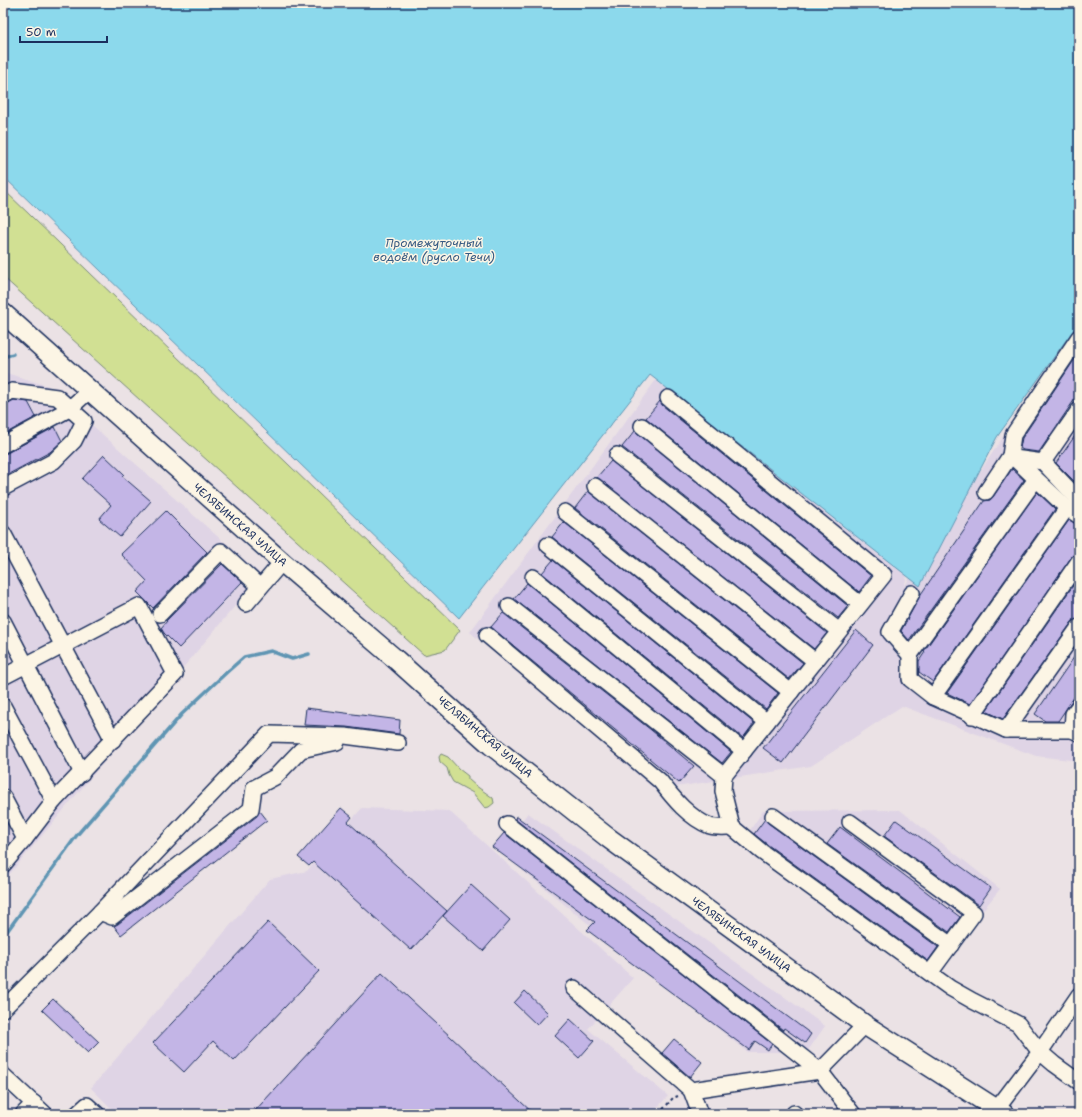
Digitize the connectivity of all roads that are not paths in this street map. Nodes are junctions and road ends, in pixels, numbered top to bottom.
1 (3, 313) edge
2 (1079, 338) edge
3 (89, 391) junction
4 (3, 396) edge
5 (668, 398) dead end
6 (70, 409) junction
7 (1079, 410) edge
8 (642, 426) dead end
9 (3, 445) edge
10 (617, 455) dead end
11 (1012, 457) junction
12 (1043, 462) junction
13 (1036, 479) junction
14 (595, 486) dead end
15 (3, 488) edge
16 (986, 492) dead end
17 (1076, 504) edge
18 (565, 512) dead end
19 (3, 532) edge
20 (548, 545) dead end
21 (1079, 561) edge
22 (282, 562) junction
23 (533, 577) dead end
24 (260, 587) junction
25 (912, 593) dead end
26 (246, 604) dead end
27 (860, 604) junction
28 (509, 606) dead end
29 (160, 614) dead end
30 (3, 621) edge
31 (1079, 627) edge
32 (839, 632) junction
33 (488, 635) dead end
34 (63, 645) junction
35 (910, 655) junction
36 (815, 661) junction
37 (26, 665) junction
38 (3, 677) edge
39 (791, 692) junction
40 (934, 697) junction
41 (3, 706) edge
42 (1079, 706) edge
43 (972, 716) junction
44 (767, 722) junction
45 (1006, 730) junction
46 (1075, 732) edge
47 (345, 736) junction
48 (113, 740) junction
49 (398, 743) dead end
50 (744, 751) junction
51 (82, 773) junction
52 (724, 776) junction
53 (3, 797) edge
54 (54, 801) junction
55 (773, 816) dead end
56 (850, 822) dead end
57 (507, 824) dead end
58 (732, 827) junction
59 (25, 839) junction
60 (3, 865) edge
61 (100, 912) junction
62 (951, 945) junction
63 (930, 973) junction
64 (574, 988) dead end
65 (1079, 995) edge
66 (3, 1010) edge
67 (865, 1025) junction
68 (1040, 1052) junction
69 (820, 1072) junction
70 (3, 1075) edge
71 (1079, 1082) edge
72 (691, 1090) junction
73 (34, 1103) junction
74 (998, 1112) edge
75 (23, 1114) edge
76 (45, 1114) edge
77 (77, 1114) edge
78 (97, 1114) edge
79 (700, 1114) edge
80 (853, 1114) edge

1 - 3 main road, ЧЕЛЯБИНСКАЯ УЛИЦА
2 - 11 street
3 - 6 street
3 - 22 main road, ЧЕЛЯБИНСКАЯ УЛИЦА
4 - 6 street
5 - 27 street
6 - 9 street
6 - 15 street
7 - 12 street
8 - 27 street
10 - 32 street
11 - 12 street
11 - 13 street
11 - 16 street
12 - 17 street
13 - 17 street
13 - 35 street
14 - 36 street
17 - 40 street
18 - 39 street
19 - 34 street
20 - 44 street
21 - 43 street
22 - 24 street
22 - 67 main road, ЧЕЛЯБИНСКАЯ УЛИЦА
23 - 50 street
24 - 26 street
24 - 29 street
25 - 35 street
27 - 32 street
28 - 52 street
30 - 37 street
31 - 45 street
32 - 36 street
33 - 58 street
34 - 37 street
34 - 48 street
34 - 48 street
35 - 40 street
36 - 39 street
37 - 38 street
37 - 51 street
39 - 44 street
40 - 43 street
41 - 54 street
42 - 46 street
43 - 45 street
44 - 50 street
45 - 46 street
47 - 49 street
47 - 61 street
47 - 61 street
48 - 51 street
50 - 52 street
51 - 54 street
52 - 58 street
53 - 59 street
54 - 59 street
55 - 62 street
56 - 62 street
57 - 69 street
58 - 63 street
59 - 60 street
61 - 66 street
62 - 63 street
63 - 68 street
64 - 72 street
65 - 68 street
67 - 69 street
67 - 74 main road, ЧЕЛЯБИНСКАЯ УЛИЦА
68 - 71 street
68 - 74 street
69 - 72 street
69 - 80 street
70 - 73 street
72 - 79 street
73 - 75 street
73 - 76 street
77 - 78 street

